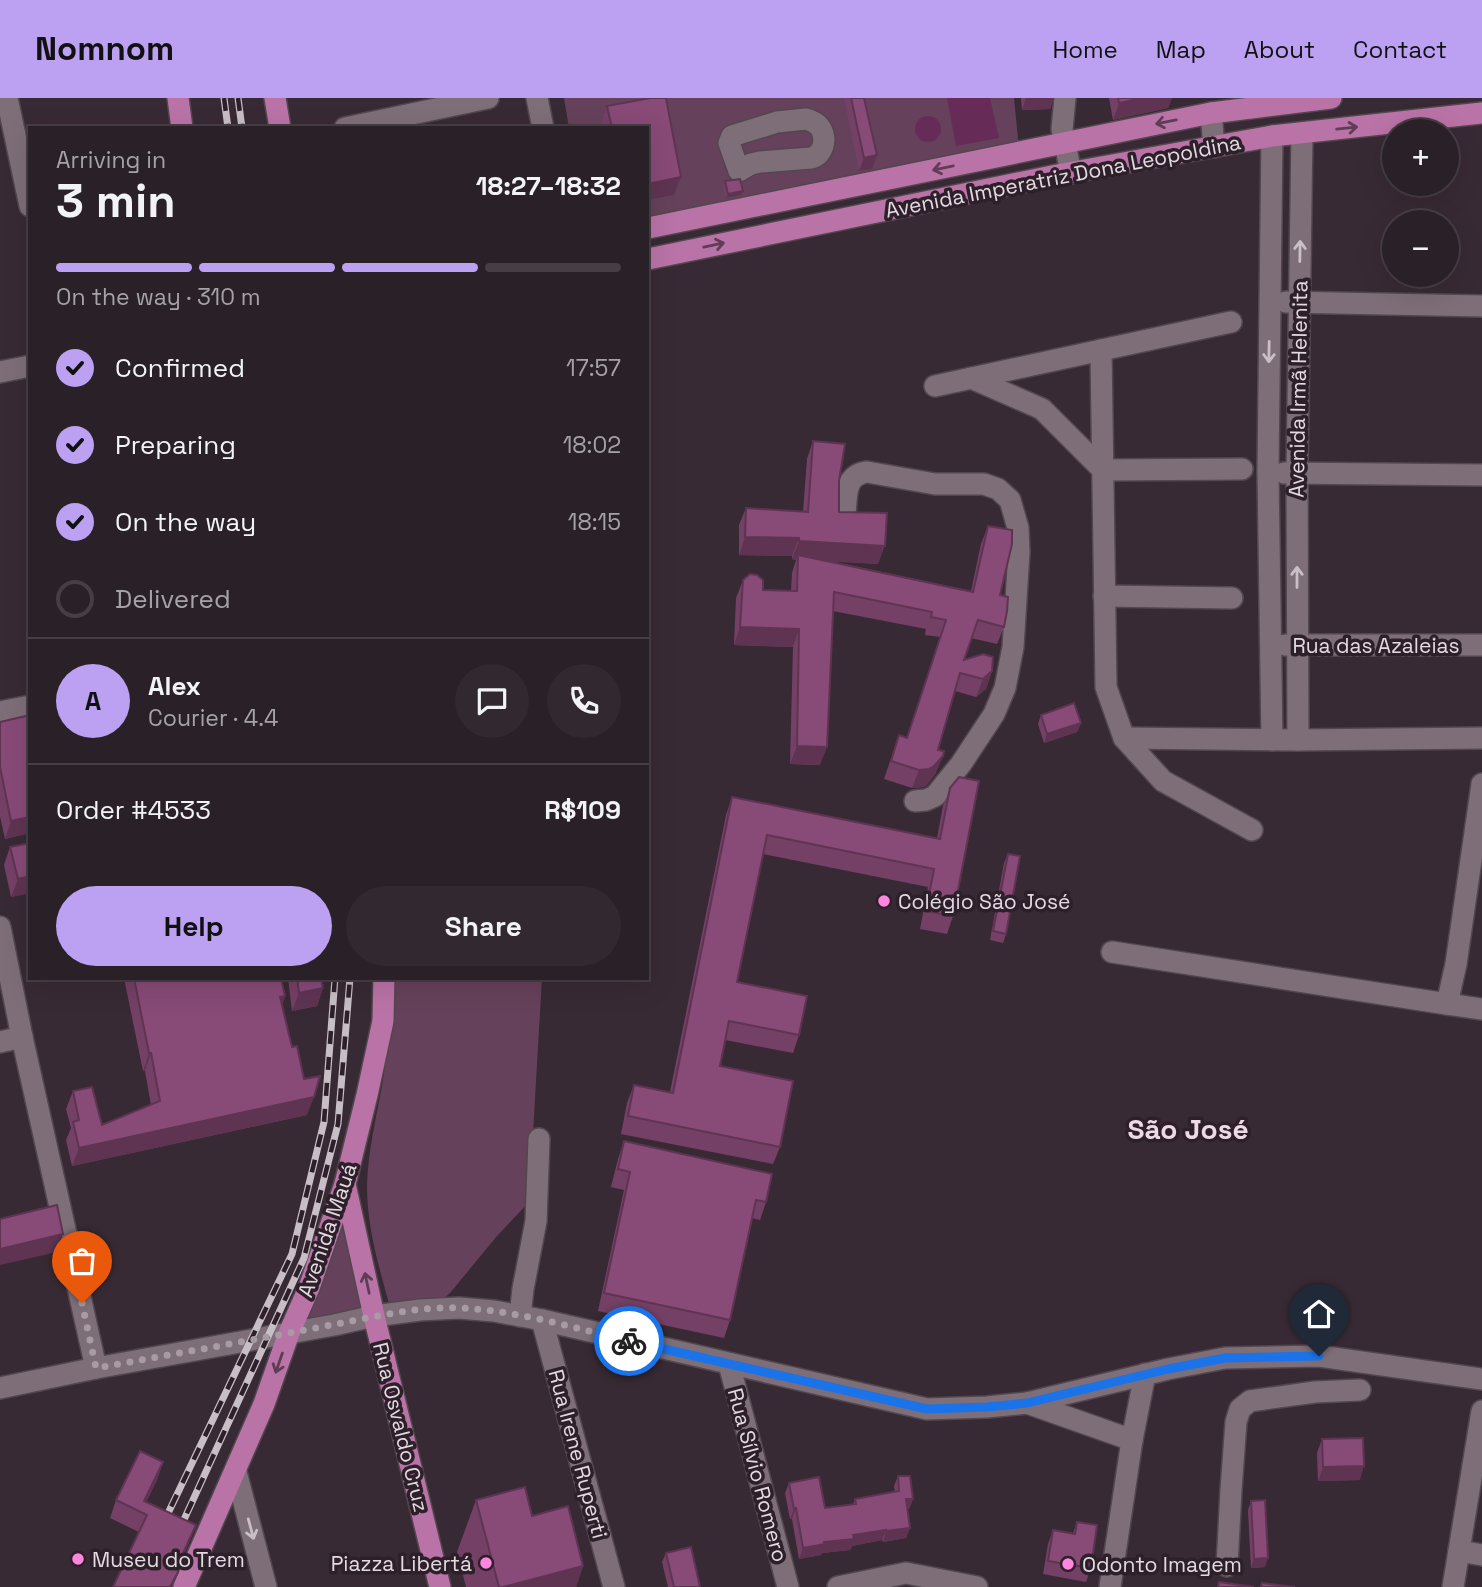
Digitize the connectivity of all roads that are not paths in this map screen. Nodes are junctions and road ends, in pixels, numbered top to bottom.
1 (7, 98) edge
2 (178, 98) edge
3 (275, 98) edge
4 (488, 98) edge
5 (537, 98) edge
6 (1065, 98) edge
7 (1331, 98) edge
8 (1211, 113) junction
9 (1482, 113) edge
10 (182, 126) edge
11 (279, 126) edge
12 (355, 126) edge
13 (543, 126) edge
14 (1302, 133) junction
15 (1272, 136) junction
16 (1064, 142) junction
17 (1214, 147) junction
18 (1071, 173) junction
19 (867, 184) junction
20 (28, 197) edge
21 (748, 206) junction
22 (876, 213) junction
23 (649, 228) edge
24 (753, 237) junction
25 (649, 259) edge
26 (1270, 302) junction
27 (1299, 303) junction
28 (1482, 306) edge
29 (1231, 322) dead end
30 (1101, 350) junction
31 (28, 366) edge
32 (0, 372) edge
33 (971, 378) junction
34 (935, 386) dead end
35 (1242, 469) dead end
36 (1103, 470) junction
37 (1268, 472) junction
38 (1297, 473) junction
39 (1482, 475) edge
40 (845, 514) edge
41 (1104, 596) junction
42 (1232, 598) dead end
43 (1271, 645) junction
44 (1297, 645) junction
45 (1482, 645) edge
46 (1271, 680) junction
47 (1298, 680) junction
48 (28, 706) edge
49 (0, 712) edge
50 (1124, 738) junction
51 (1482, 738) edge
52 (1272, 740) junction
53 (1298, 740) junction
54 (1482, 784) edge
55 (915, 801) dead end
56 (1252, 830) dead end
57 (0, 927) edge
58 (1112, 952) dead end
59 (383, 980) edge
60 (1447, 1004) junction
61 (1482, 1009) edge
62 (22, 1037) junction
63 (0, 1042) edge
64 (539, 1139) dead end
65 (345, 1184) junction
66 (374, 1316) junction
67 (520, 1316) junction
68 (542, 1320) junction
69 (289, 1333) junction
70 (729, 1364) junction
71 (96, 1368) junction
72 (1145, 1374) junction
73 (1482, 1380) edge
74 (0, 1388) edge
75 (1360, 1390) dead end
76 (1027, 1403) junction
77 (1482, 1411) edge
78 (1132, 1440) junction
79 (236, 1472) junction
80 (1459, 1551) junction
81 (1482, 1555) edge
82 (1227, 1566) dead end
83 (184, 1587) edge
84 (266, 1587) edge
85 (440, 1587) edge
86 (614, 1587) edge
87 (788, 1587) edge
88 (838, 1587) edge
89 (977, 1587) edge
90 (1110, 1587) edge
91 (1453, 1587) edge

1 - 20 street
2 - 10 main road
3 - 11 main road
4 - 12 street
5 - 13 street
6 - 16 street
7 - 8 main road, Avenida Imperatriz Dona Leopoldina
8 -> 16 main road, Avenida Imperatriz Dona Leopoldina
8 - 17 street
14 -> 9 main road, Avenida Imperatriz Dona Leopoldina
14 - 15 main road, Avenida Imperatriz Dona Leopoldina
27 -> 14 street, Avenida Irmã Helenita
15 - 17 main road, Avenida Imperatriz Dona Leopoldina
15 - 26 street, Avenida Irmã Helenita
16 - 18 street
16 -> 19 main road, Avenida Imperatriz Dona Leopoldina
17 - 18 main road, Avenida Imperatriz Dona Leopoldina
18 - 22 main road, Avenida Imperatriz Dona Leopoldina
19 - 21 main road, Avenida Imperatriz Dona Leopoldina
19 - 22 main road
21 - 23 main road, Avenida Imperatriz Dona Leopoldina
21 - 24 street
22 - 24 main road, Avenida Imperatriz Dona Leopoldina
25 -> 24 main road, Avenida Imperatriz Dona Leopoldina
26 - 27 street
26 -> 37 street, Avenida Irmã Helenita
27 - 28 street
27 - 38 street, Avenida Irmã Helenita
29 - 30 street
30 - 33 street
30 - 36 street
31 - 32 street
33 - 34 street
33 - 36 street
35 - 36 street
36 - 41 street
37 - 38 street
37 - 43 street, Avenida Irmã Helenita
38 - 39 street
44 -> 38 street, Avenida Irmã Helenita
40 - 55 street
41 - 42 street
41 - 50 street
43 - 44 street, Rua das Azaleias
43 - 46 street, Avenida Irmã Helenita
44 - 45 street, Rua das Azaleias
44 - 47 street, Avenida Irmã Helenita
46 - 47 street
46 - 52 street, Avenida Irmã Helenita
47 - 53 street, Avenida Irmã Helenita
48 - 49 street
50 - 52 street
50 - 56 street
51 - 53 street
52 - 53 street
54 - 60 street
57 - 62 street
58 - 60 street
59 - 65 main road, Avenida Mauá
60 - 61 street
62 - 63 street
62 - 71 street
64 - 67 street
66 -> 65 main road, Rua Osvaldo Cruz
65 - 69 main road, Avenida Mauá
66 - 67 street
66 - 69 street
66 - 85 main road, Rua Osvaldo Cruz
67 - 68 street
68 - 70 street
68 - 86 street, Rua Irene Ruperti
69 - 71 street
69 -> 79 main road, Avenida Mauá
70 - 76 street
70 - 87 street, Rua Sílvio Romero
71 - 74 street
72 - 73 street
72 - 76 street
72 - 78 street
75 - 82 street
76 - 78 street
77 - 80 street
78 - 90 street
79 - 83 main road, Avenida Mauá
79 -> 84 street
80 - 81 street
80 - 91 street
88 - 89 street

